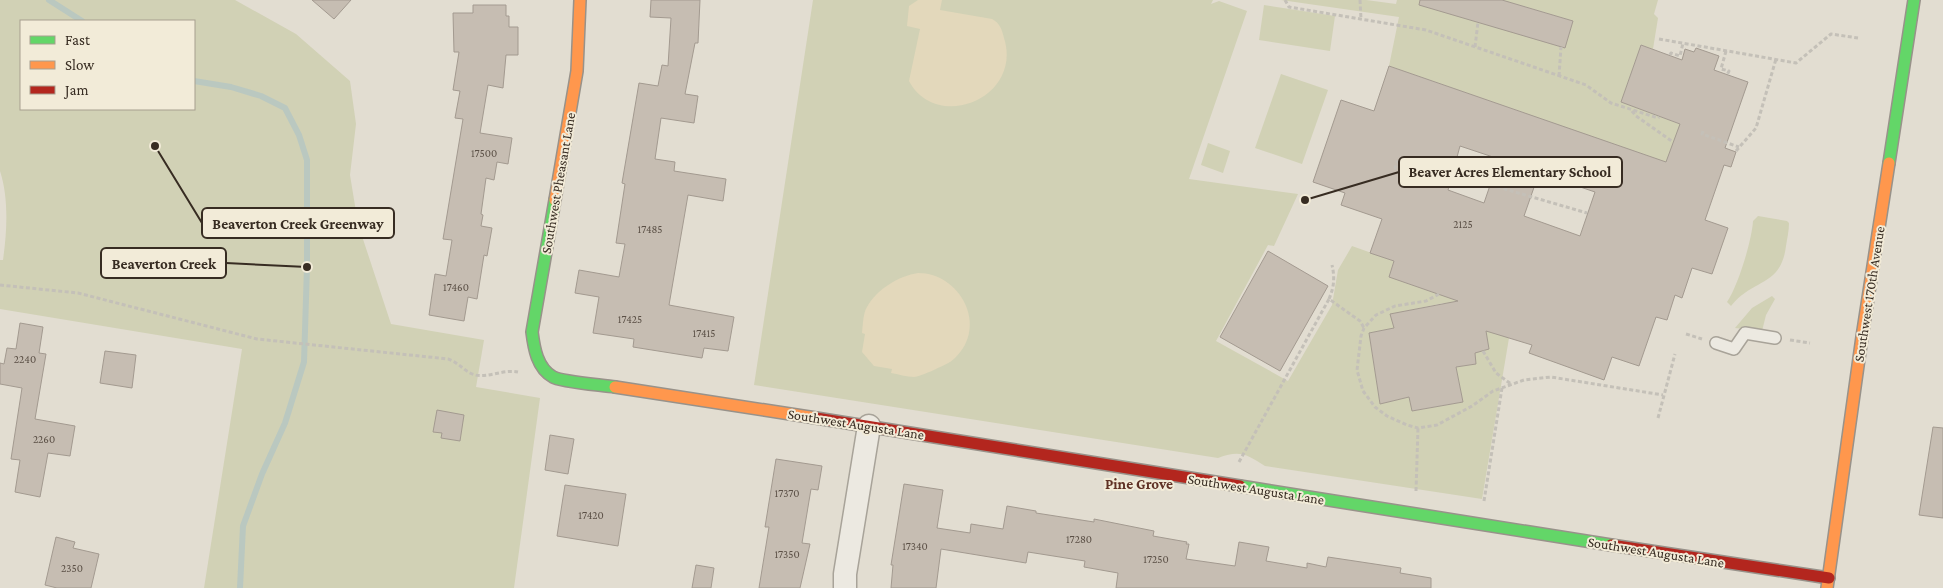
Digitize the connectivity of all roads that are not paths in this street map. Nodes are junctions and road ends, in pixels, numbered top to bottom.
1 (580, 0) edge
2 (1914, 0) edge
3 (1775, 338) dead end
4 (1716, 344) dead end
5 (540, 365) joint
6 (869, 426) junction
7 (1828, 583) edge
8 (845, 588) edge

1 - 5 street, Southwest Pheasant Lane
2 - 7 street, Southwest 170th Avenue
3 - 4 lane
5 - 6 street, Southwest Augusta Lane
6 - 7 street, Southwest Augusta Lane
6 - 8 street

